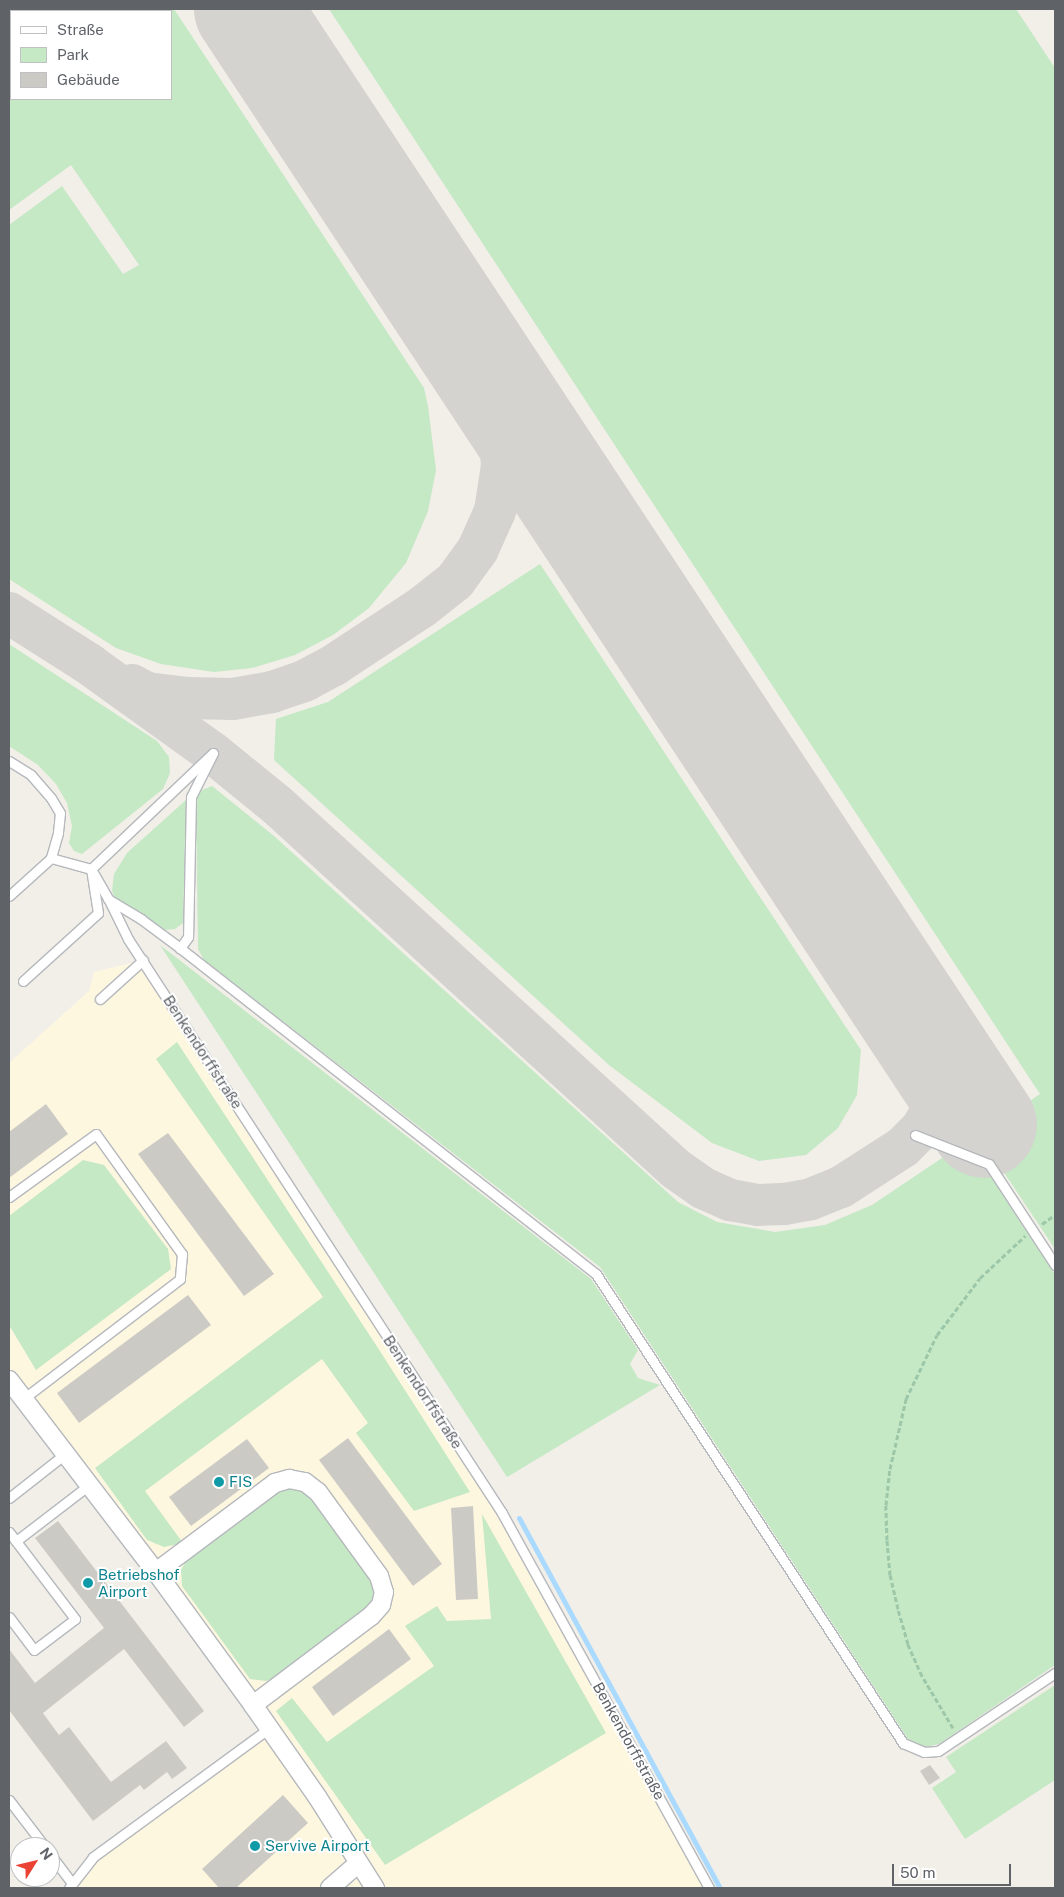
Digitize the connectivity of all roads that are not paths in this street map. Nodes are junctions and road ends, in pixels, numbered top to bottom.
1 (9, 761) edge
2 (51, 858) junction
3 (91, 869) junction
4 (9, 896) edge
5 (108, 899) junction
6 (180, 948) junction
7 (142, 960) junction
8 (23, 981) dead end
9 (100, 999) dead end
10 (915, 1135) dead end
11 (9, 1197) edge
12 (1055, 1265) edge
13 (9, 1380) edge
14 (23, 1399) junction
15 (65, 1454) junction
16 (89, 1485) junction
17 (9, 1498) edge
18 (9, 1532) edge
19 (16, 1541) junction
20 (156, 1572) junction
21 (9, 1617) edge
22 (1055, 1673) edge
23 (253, 1705) junction
24 (269, 1728) junction
25 (9, 1800) edge
26 (37, 1837) edge
27 (359, 1863) junction
28 (60, 1870) edge
29 (70, 1886) edge
30 (330, 1888) edge
31 (375, 1888) edge
32 (709, 1888) edge

1 - 2 lane
2 - 3 lane
2 - 4 lane
3 - 5 lane, Benkendorffstraße
3 - 6 lane
3 - 8 lane
5 - 6 lane
5 - 7 lane, Benkendorffstraße
6 - 22 lane
7 - 9 lane
7 - 32 lane, Benkendorffstraße
10 - 12 lane
11 - 14 lane
13 - 14 street
14 - 15 street
15 - 16 street
15 - 17 lane
16 - 19 lane
16 - 20 street
18 - 19 lane
19 - 21 lane
20 - 23 street
20 - 23 street
23 - 24 street
24 - 27 street
24 - 29 lane
25 - 26 lane
27 - 30 street
27 - 31 street
28 - 29 lane

